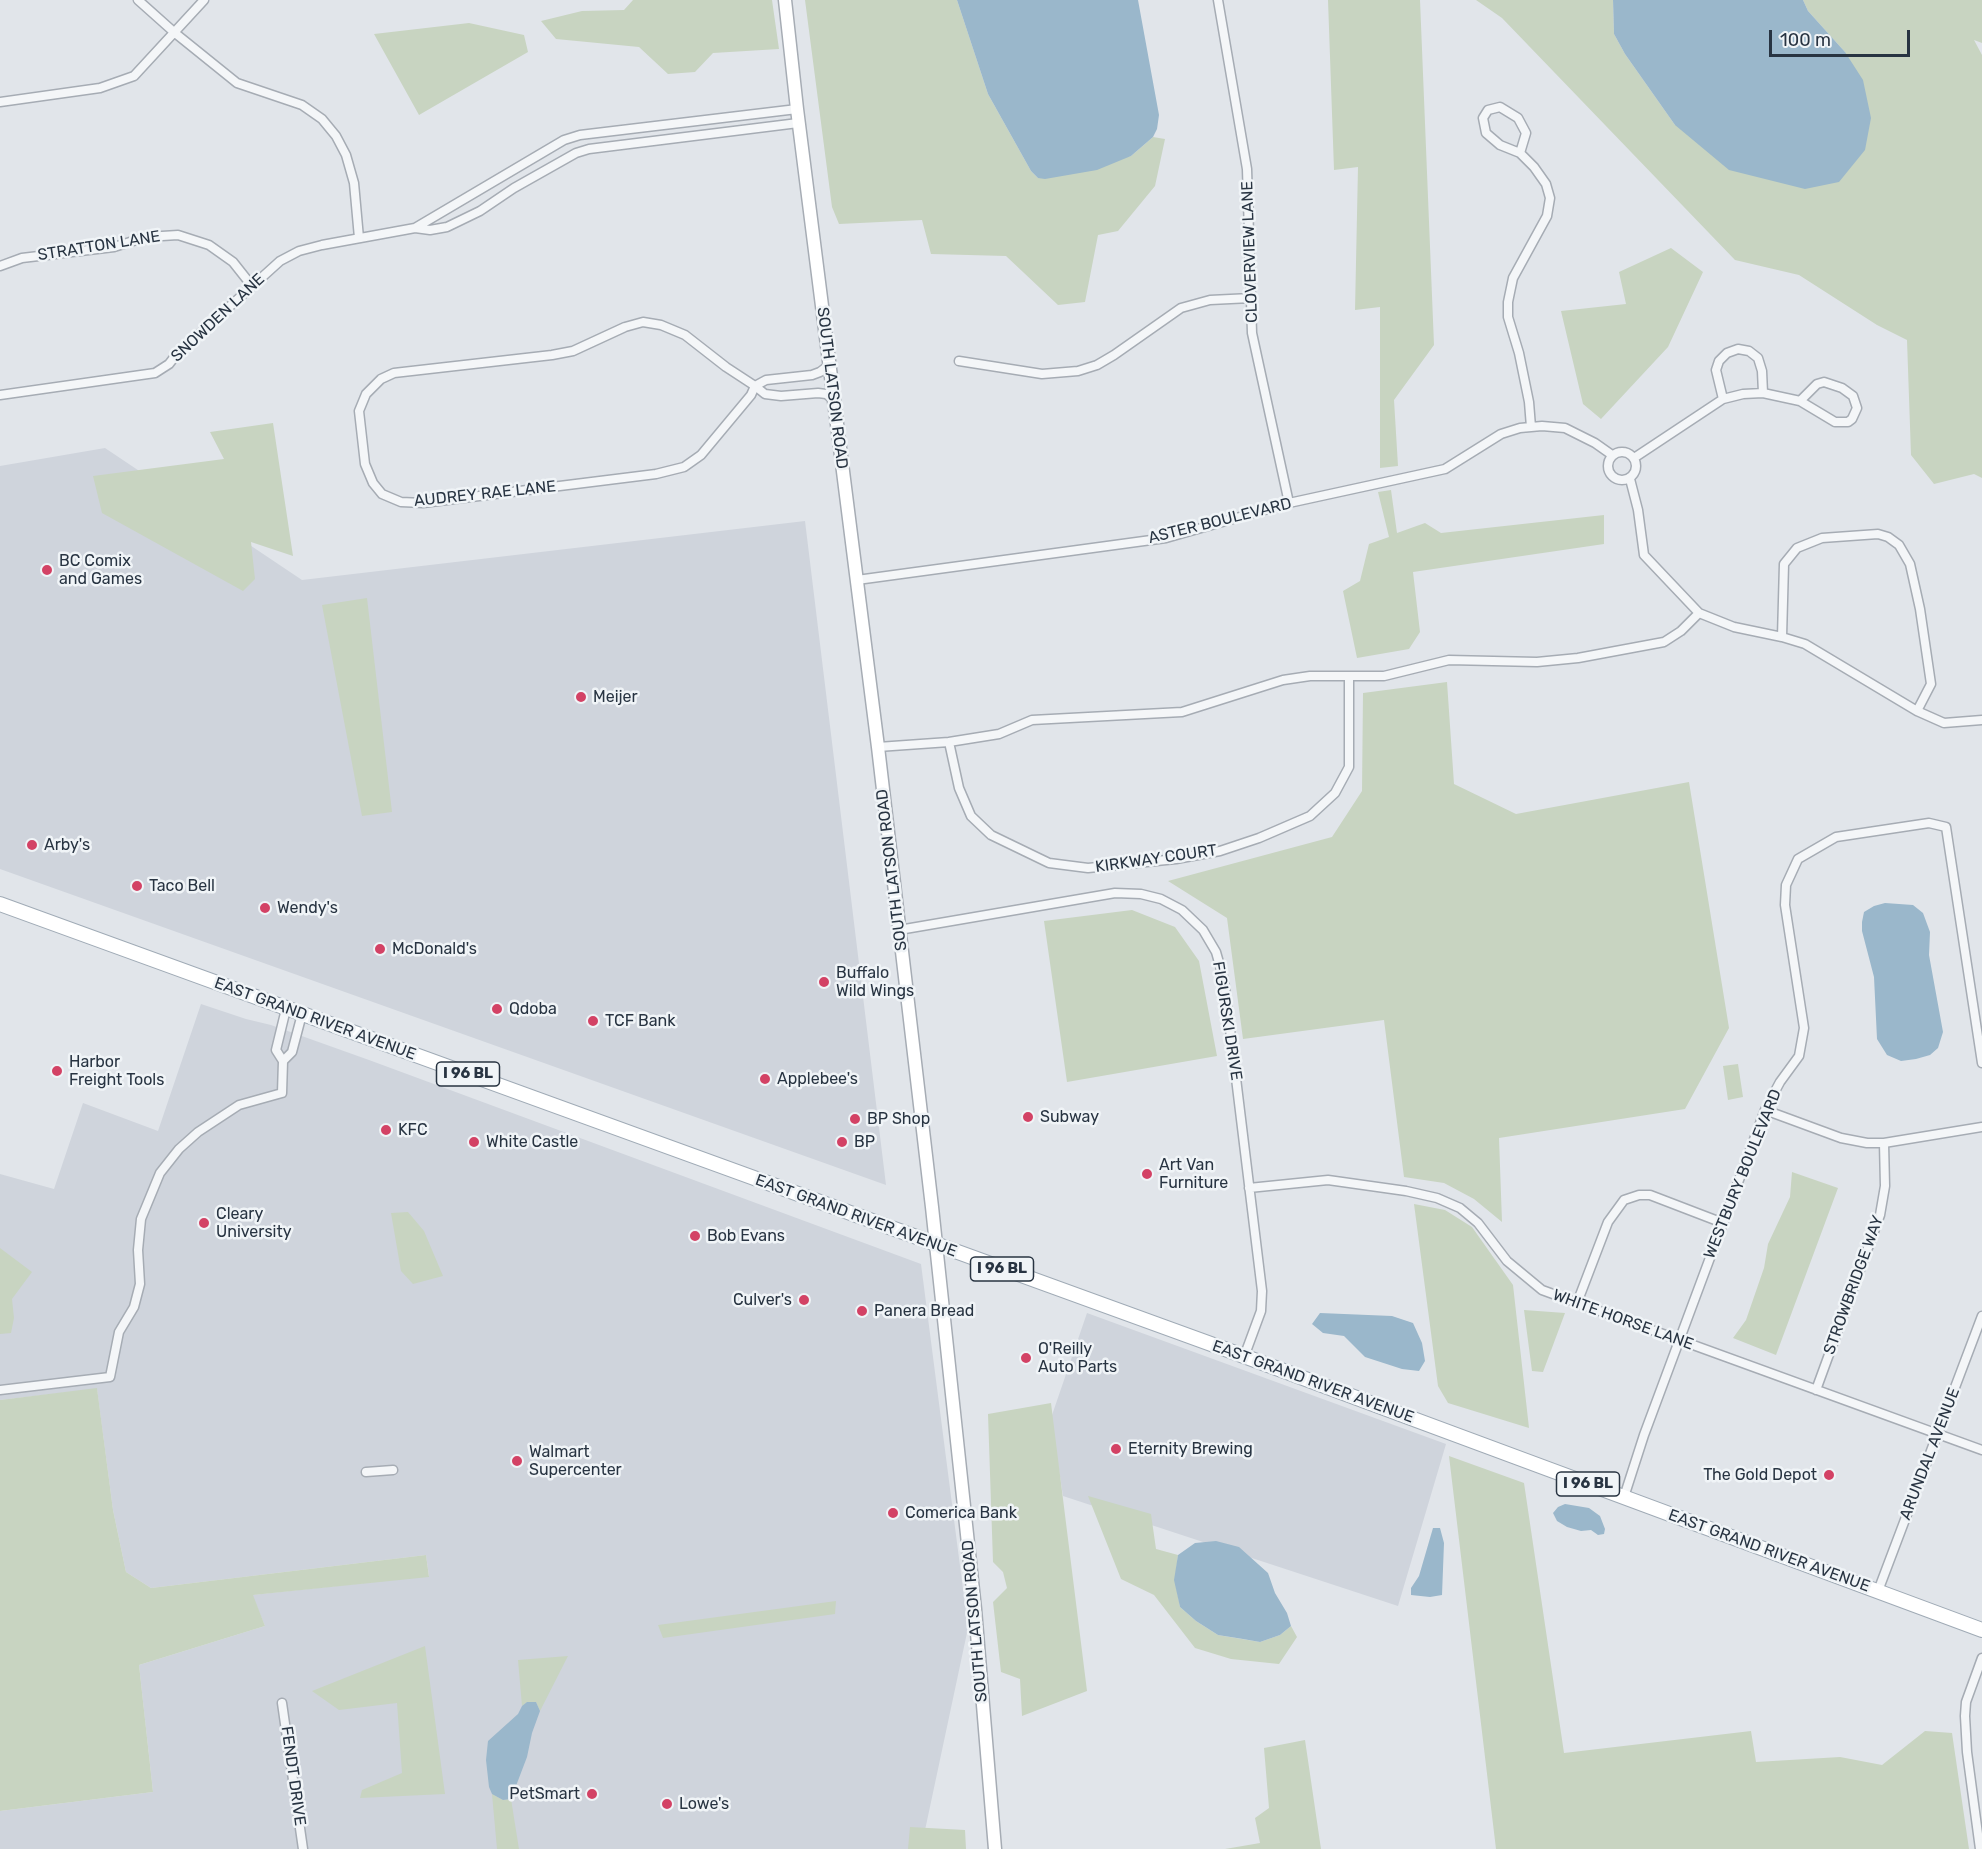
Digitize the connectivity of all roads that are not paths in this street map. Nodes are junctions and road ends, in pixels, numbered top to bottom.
1 (138, 0) edge
2 (204, 0) edge
3 (785, 0) edge
4 (1218, 0) edge
5 (175, 33) junction
6 (0, 102) edge
7 (797, 109) junction
8 (720, 118) junction
9 (798, 123) junction
10 (634, 128) junction
11 (722, 132) junction
12 (637, 143) junction
13 (1520, 153) junction
14 (505, 175) junction
15 (514, 188) junction
16 (415, 228) junction
17 (359, 238) junction
18 (0, 266) edge
19 (252, 286) junction
20 (1251, 298) junction
21 (959, 361) dead end
22 (829, 365) junction
23 (755, 386) junction
24 (1763, 393) junction
25 (0, 394) edge
26 (833, 399) junction
27 (1723, 399) junction
28 (1800, 401) junction
29 (1531, 427) junction
30 (1612, 455) junction
31 (1634, 458) junction
32 (1630, 478) junction
33 (1289, 503) junction
34 (856, 580) junction
35 (1699, 613) junction
36 (1782, 637) junction
37 (1349, 677) junction
38 (1917, 711) junction
39 (1982, 720) edge
40 (949, 742) junction
41 (878, 747) junction
42 (0, 904) edge
43 (899, 930) junction
44 (286, 1009) junction
45 (302, 1014) junction
46 (283, 1061) junction
47 (1982, 1063) edge
48 (1765, 1110) junction
49 (1982, 1127) edge
50 (1884, 1143) junction
51 (1250, 1188) junction
52 (1723, 1223) junction
53 (936, 1245) junction
54 (1577, 1303) junction
55 (1982, 1316) edge
56 (1680, 1340) junction
57 (1244, 1357) junction
58 (1816, 1389) junction
59 (0, 1390) edge
60 (1938, 1434) junction
61 (1982, 1450) edge
62 (393, 1470) dead end
63 (366, 1472) dead end
64 (1624, 1497) junction
65 (1878, 1591) junction
66 (1982, 1630) edge
67 (1982, 1658) edge
68 (282, 1704) dead end
69 (303, 1849) edge
70 (995, 1849) edge
71 (1980, 1849) edge

1 - 5 street
2 - 5 street
3 - 7 main road, SOUTH LATSON ROAD
4 - 20 street, CLOVERVIEW LANE
5 - 6 street
5 - 17 street
7 - 8 street, SNOWDEN LANE
7 - 9 main road, SOUTH LATSON ROAD
8 - 10 street, SNOWDEN LANE
8 - 11 street
9 - 11 street, SNOWDEN LANE
9 - 22 main road, SOUTH LATSON ROAD
10 - 12 street
10 - 14 street, SNOWDEN LANE
11 - 12 street, SNOWDEN LANE
12 - 15 street, SNOWDEN LANE
13 - 13 street
13 - 29 street
14 - 15 street
14 - 16 street, SNOWDEN LANE
15 - 16 street, SNOWDEN LANE
16 - 17 street, SNOWDEN LANE
17 - 19 street, SNOWDEN LANE
18 - 19 street, STRATTON LANE
19 - 25 street, SNOWDEN LANE
20 - 21 street
20 - 33 street, CLOVERVIEW LANE
22 - 23 street
22 - 26 main road, SOUTH LATSON ROAD
23 - 23 street, AUDREY RAE LANE
23 - 26 street, AUDREY RAE LANE
24 - 27 street
24 - 27 street
24 - 28 street
26 - 34 main road, SOUTH LATSON ROAD
27 - 31 street
28 - 28 street
29 - 30 street, ASTER BOULEVARD
29 - 33 street, ASTER BOULEVARD
30 - 31 street
30 - 32 street
31 - 32 street
32 - 35 street
33 - 34 street, ASTER BOULEVARD
34 - 41 main road, SOUTH LATSON ROAD
35 - 36 street
35 - 37 street
36 - 38 street
36 - 38 street
37 - 40 street
37 - 40 street, KIRKWAY COURT
38 - 39 street
40 - 41 street
41 - 43 main road, SOUTH LATSON ROAD
42 - 44 main road, EAST GRAND RIVER AVENUE / I 96 BL
43 - 51 street, FIGURSKI DRIVE
43 - 53 main road, SOUTH LATSON ROAD
44 - 45 main road, EAST GRAND RIVER AVENUE / I 96 BL
44 - 46 street
45 - 46 street
45 - 53 main road, EAST GRAND RIVER AVENUE / I 96 BL
46 - 59 street
47 - 48 street, WESTBURY BOULEVARD
48 - 50 street
48 - 52 street, WESTBURY BOULEVARD
49 - 50 street
50 - 58 street, STROWBRIDGE WAY
51 - 54 street, WHITE HORSE LANE
51 - 57 street, FIGURSKI DRIVE
52 - 54 street
52 - 56 street, WESTBURY BOULEVARD
53 - 57 main road, EAST GRAND RIVER AVENUE / I 96 BL
53 - 70 main road, SOUTH LATSON ROAD
54 - 56 street, WHITE HORSE LANE
55 - 60 street, ARUNDAL AVENUE
56 - 58 street, WHITE HORSE LANE
56 - 64 street, WESTBURY BOULEVARD
57 - 64 main road, EAST GRAND RIVER AVENUE / I 96 BL
58 - 60 street, WHITE HORSE LANE
60 - 61 street, WHITE HORSE LANE
60 - 65 street, ARUNDAL AVENUE
62 - 63 street
64 - 65 main road, EAST GRAND RIVER AVENUE / I 96 BL
65 - 66 main road, EAST GRAND RIVER AVENUE / I 96 BL
67 - 71 street
68 - 69 street, FENDT DRIVE

